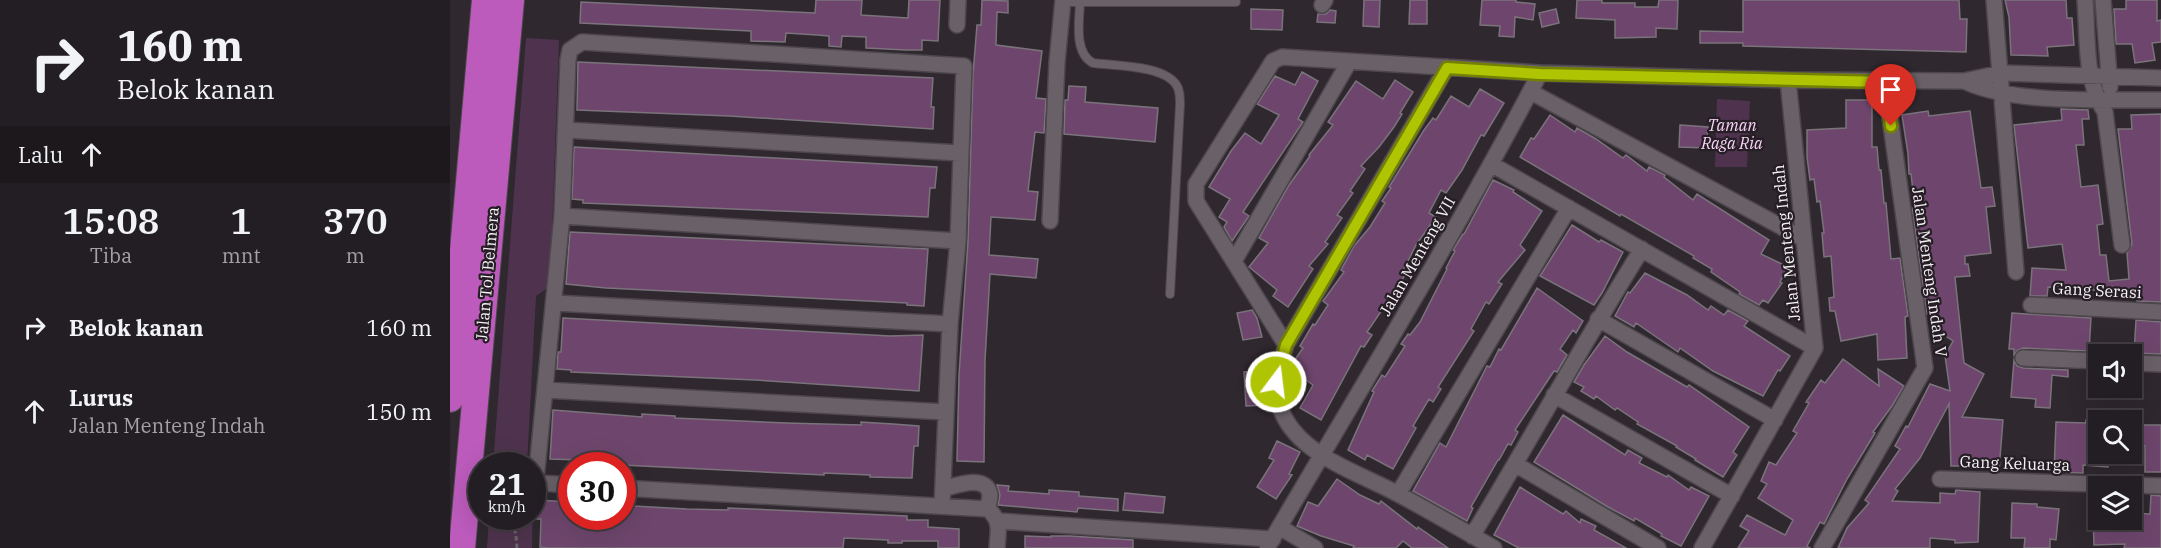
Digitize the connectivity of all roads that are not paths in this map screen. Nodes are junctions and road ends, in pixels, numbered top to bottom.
1 (485, 0) edge
2 (511, 0) edge
3 (958, 0) edge
4 (1994, 0) edge
5 (2085, 0) edge
6 (2103, 0) edge
7 (1063, 1) edge
8 (1236, 2) dead end
9 (1080, 4) junction
10 (957, 25) dead end
11 (1349, 62) junction
12 (1447, 68) junction
13 (2001, 73) junction
14 (1540, 74) junction
15 (2091, 76) junction
16 (2108, 76) junction
17 (2161, 78) edge
18 (1788, 80) junction
19 (1964, 81) junction
20 (1885, 82) junction
21 (1531, 92) junction
22 (2002, 93) junction
23 (2161, 100) edge
24 (2104, 104) junction
25 (566, 130) junction
26 (960, 153) junction
27 (1491, 164) junction
28 (1569, 208) junction
29 (561, 216) junction
30 (1050, 221) dead end
31 (1804, 238) junction
32 (958, 241) junction
33 (2122, 245) dead end
34 (1642, 249) junction
35 (1234, 261) junction
36 (2016, 272) dead end
37 (1170, 294) dead end
38 (554, 303) junction
39 (2031, 304) dead end
40 (2161, 312) edge
41 (1598, 319) junction
42 (950, 324) junction
43 (1286, 345) junction
44 (1815, 348) junction
45 (2024, 358) dead end
46 (2088, 361) edge
47 (2142, 363) edge
48 (2161, 364) edge
49 (545, 390) junction
50 (1554, 394) junction
51 (450, 399) edge
52 (945, 412) junction
53 (1775, 420) junction
54 (1322, 456) junction
55 (1515, 464) junction
56 (1940, 479) dead end
57 (558, 484) edge
58 (2161, 486) edge
59 (636, 489) edge
60 (943, 489) junction
61 (1398, 494) junction
62 (1732, 496) junction
63 (942, 506) junction
64 (993, 515) junction
65 (1472, 536) junction
66 (1274, 538) edge
67 (462, 548) edge
68 (997, 548) edge
69 (1315, 548) edge
70 (1494, 548) edge
71 (1658, 548) edge
72 (1702, 548) edge
73 (1822, 548) edge

1 - 51 highway, Jalan Tol Belmera
2 - 67 highway, Jalan Tol Belmera
3 - 10 street
4 - 13 street
5 - 15 street
6 - 16 street
7 - 9 lane
7 - 30 street
8 - 9 lane
9 - 37 lane
11 - 12 street
11 - 35 street
11 - 35 street
12 - 14 street
12 - 43 street
13 - 15 street
13 - 19 street
13 - 22 street
14 - 18 street
14 - 21 street, Jalan Menteng VII
15 - 16 street
15 - 24 street
16 - 17 street
16 - 24 street
18 - 20 street
18 - 31 street, Jalan Menteng Indah
19 - 20 street
19 - 22 street
20 - 73 street, Jalan Menteng Indah V
21 - 27 street, Jalan Menteng VII
21 - 31 street
22 - 24 street
22 - 36 street
23 - 24 street
24 - 33 street
25 - 26 street
25 - 26 street
25 - 29 street
26 - 32 street
27 - 28 street
27 - 54 street, Jalan Menteng VII
28 - 34 street
28 - 61 street
29 - 32 street
29 - 38 street
31 - 44 street, Jalan Menteng Indah
32 - 42 street
34 - 41 street
34 - 44 street
35 - 43 street
38 - 42 street
38 - 49 street
39 - 40 street, Gang Serasi
41 - 50 street
41 - 53 street
42 - 52 street
43 - 54 street
44 - 53 street
45 - 46 street
47 - 48 street
49 - 52 street
49 - 57 street
50 - 55 street
50 - 62 street
52 - 60 street
53 - 62 street
54 - 61 street
54 - 66 street
55 - 65 street
55 - 71 street
56 - 58 street, Gang Keluarga
59 - 63 street
60 - 63 street
60 - 64 street
61 - 65 street
62 - 72 street
63 - 64 street
64 - 66 street
64 - 68 street
65 - 70 street
66 - 69 street

